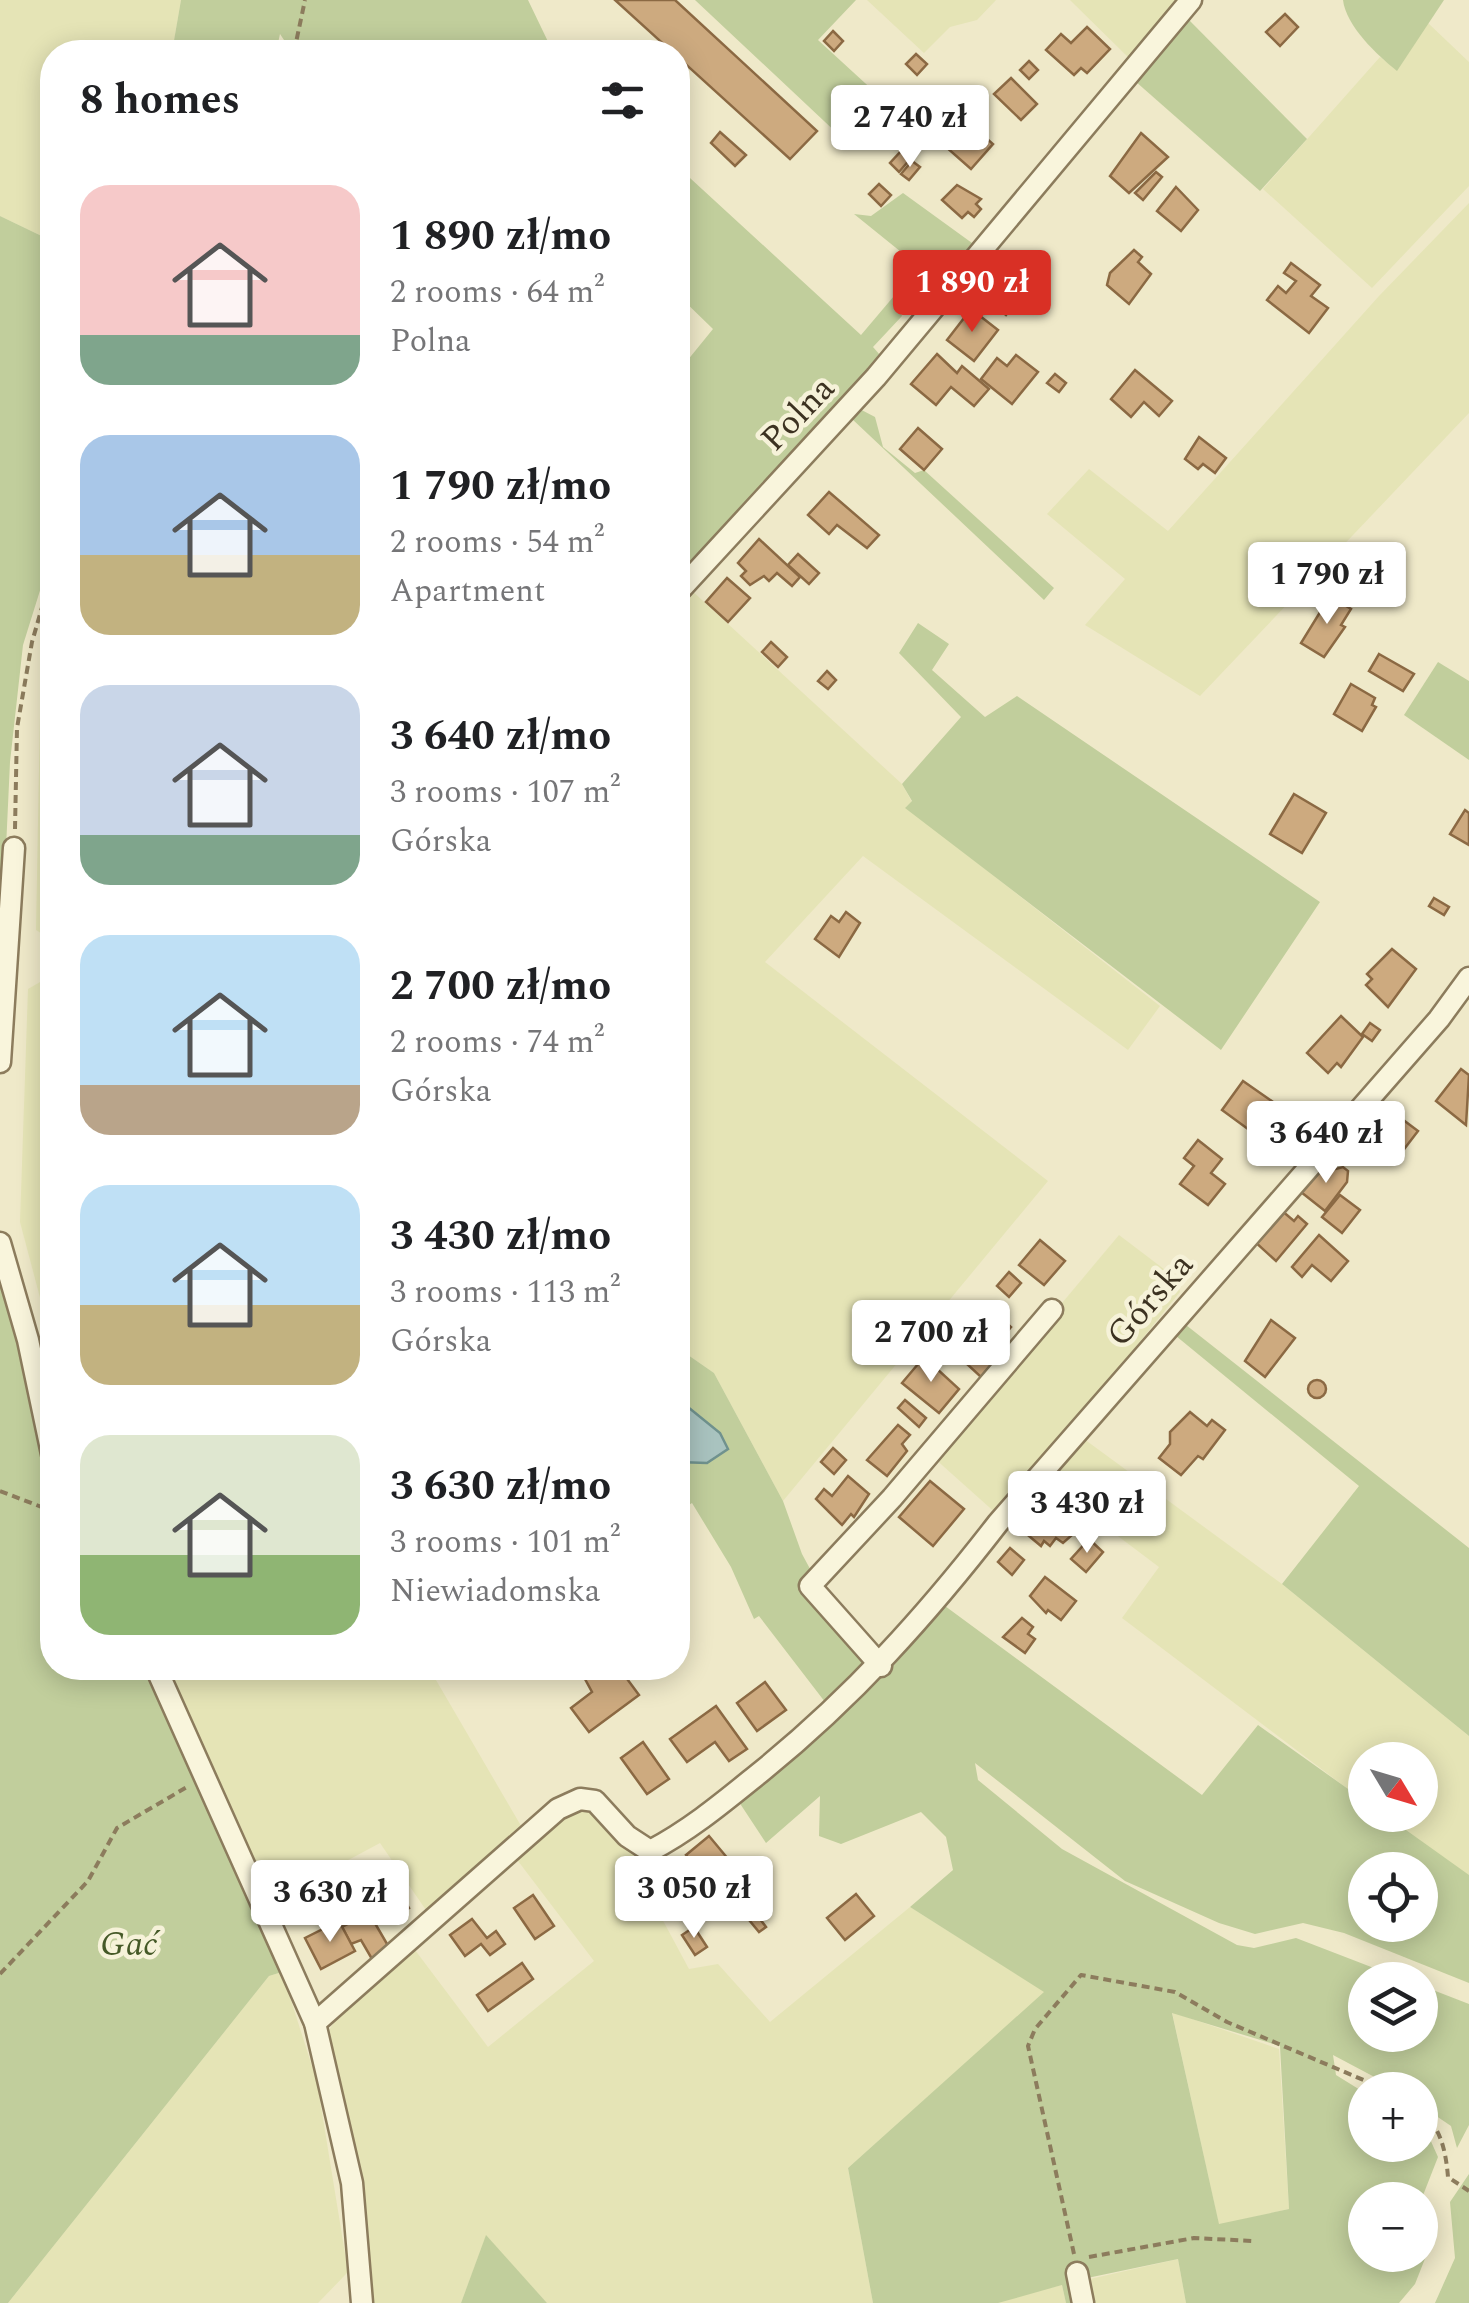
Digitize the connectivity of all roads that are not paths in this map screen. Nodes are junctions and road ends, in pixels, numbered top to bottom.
1 (1191, 0) edge
2 (690, 579) edge
3 (14, 848) road end
4 (1469, 978) edge
5 (0, 1062) edge
6 (0, 1243) edge
7 (1052, 1310) dead end
8 (40, 1397) edge
9 (880, 1666) junction
10 (161, 1680) edge
11 (316, 2024) junction
12 (1077, 2273) road end
13 (362, 2303) edge
14 (1084, 2303) edge

1 - 2 street, Polna
3 - 5 street
4 - 9 street, Górska
6 - 8 street
7 - 9 street, Górska
9 - 11 street, Górska
10 - 11 street
11 - 13 street
12 - 14 street

